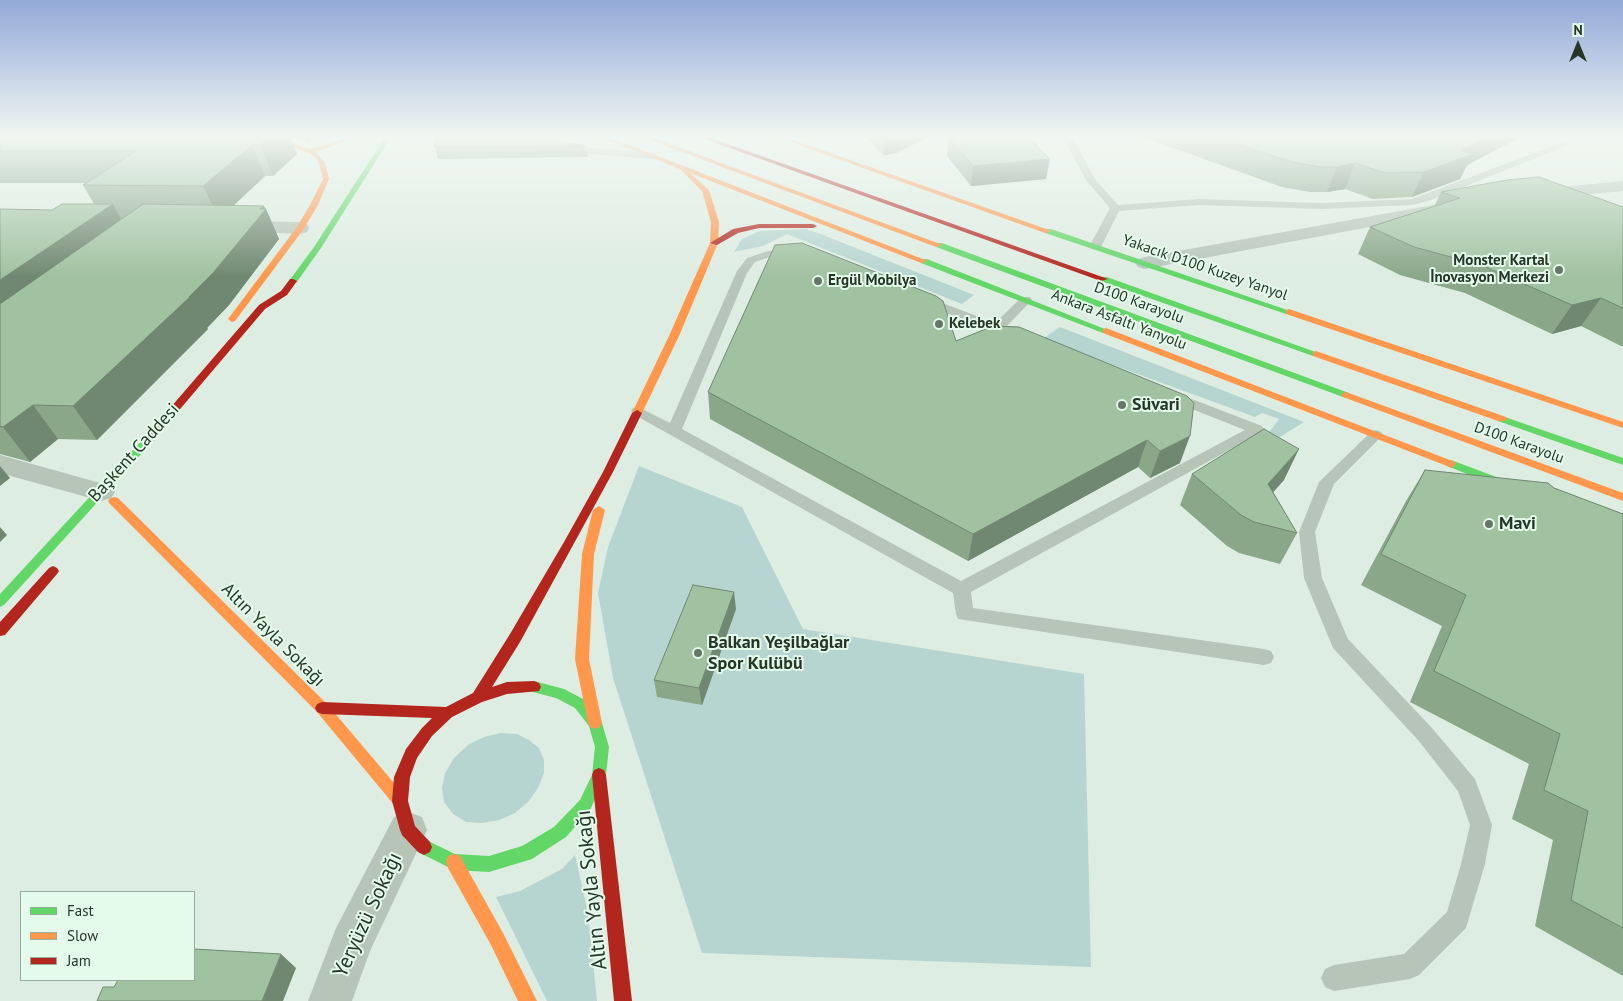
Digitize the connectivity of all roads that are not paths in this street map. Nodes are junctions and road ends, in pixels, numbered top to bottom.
1 (324, 184) edge
2 (358, 184) edge
3 (698, 184) edge
4 (725, 184) edge
5 (772, 184) edge
6 (834, 184) edge
7 (913, 184) edge
8 (1093, 184) edge
9 (1464, 184) edge
10 (1623, 186) edge
11 (1521, 196) edge
12 (1464, 204) edge
13 (1115, 208) junction
14 (222, 227) edge
15 (300, 228) junction
16 (858, 235) junction
17 (714, 244) junction
18 (1095, 247) junction
19 (812, 256) edge
20 (1145, 264) junction
21 (284, 292) junction
22 (914, 296) edge
23 (1026, 300) junction
24 (275, 314) dead end
25 (998, 328) junction
26 (1025, 339) edge
27 (1164, 393) edge
28 (186, 398) junction
29 (638, 411) junction
30 (1623, 425) edge
31 (674, 431) junction
32 (1376, 435) junction
33 (1623, 462) edge
34 (0, 464) edge
35 (608, 472) junction
36 (1532, 495) edge
37 (1623, 497) edge
38 (111, 499) junction
39 (63, 560) dead end
40 (961, 589) junction
41 (0, 602) edge
42 (0, 631) edge
43 (1264, 657) dead end
44 (478, 696) junction
45 (322, 708) junction
46 (447, 713) junction
47 (595, 723) junction
48 (599, 775) junction
49 (404, 816) junction
50 (454, 862) junction
51 (1334, 978) dead end
52 (330, 1001) edge
53 (528, 1001) edge
54 (622, 1001) edge

1 - 15 main road
2 - 21 main road, Başkent Caddesi
3 - 17 main road
4 - 16 main road, Ankara Asfaltı Yanyolu
5 - 37 main road, D100 Karayolu
6 - 33 main road, D100 Karayolu
7 - 18 main road, Yakacık D100 Kuzey Yanyol
8 - 13 lane
9 - 13 lane
10 - 11 street
12 - 20 street
13 - 18 lane
14 - 15 street
15 - 28 main road
16 - 17 main road
16 - 23 main road, Ankara Asfaltı Yanyolu
17 - 29 main road
18 - 20 main road, Yakacık D100 Kuzey Yanyol
19 - 31 lane
20 - 30 main road, Yakacık D100 Kuzey Yanyol
21 - 24 main road, Başkent Caddesi
21 - 28 main road, Başkent Caddesi
22 - 25 lane
23 - 25 lane
23 - 32 main road, Ankara Asfaltı Yanyolu
25 - 26 lane
27 - 40 lane
28 - 38 main road, Başkent Caddesi
29 - 31 lane
29 - 35 main road
31 - 40 lane
32 - 36 main road, Ankara Asfaltı Yanyolu
32 - 51 lane
34 - 38 street
35 - 44 main road
35 - 47 main road
38 - 41 main road, Başkent Caddesi
38 - 45 main road, Altın Yayla Sokağı
39 - 42 main road
40 - 43 lane
44 - 46 main road
44 - 47 main road
45 - 46 main road
45 - 49 main road, Altın Yayla Sokağı
46 - 49 main road
47 - 48 main road
48 - 50 main road, Altın Yayla Sokağı
48 - 54 main road, Altın Yayla Sokağı
49 - 50 main road, Altın Yayla Sokağı
49 - 52 street, Yeryüzü Sokağı
50 - 53 main road

